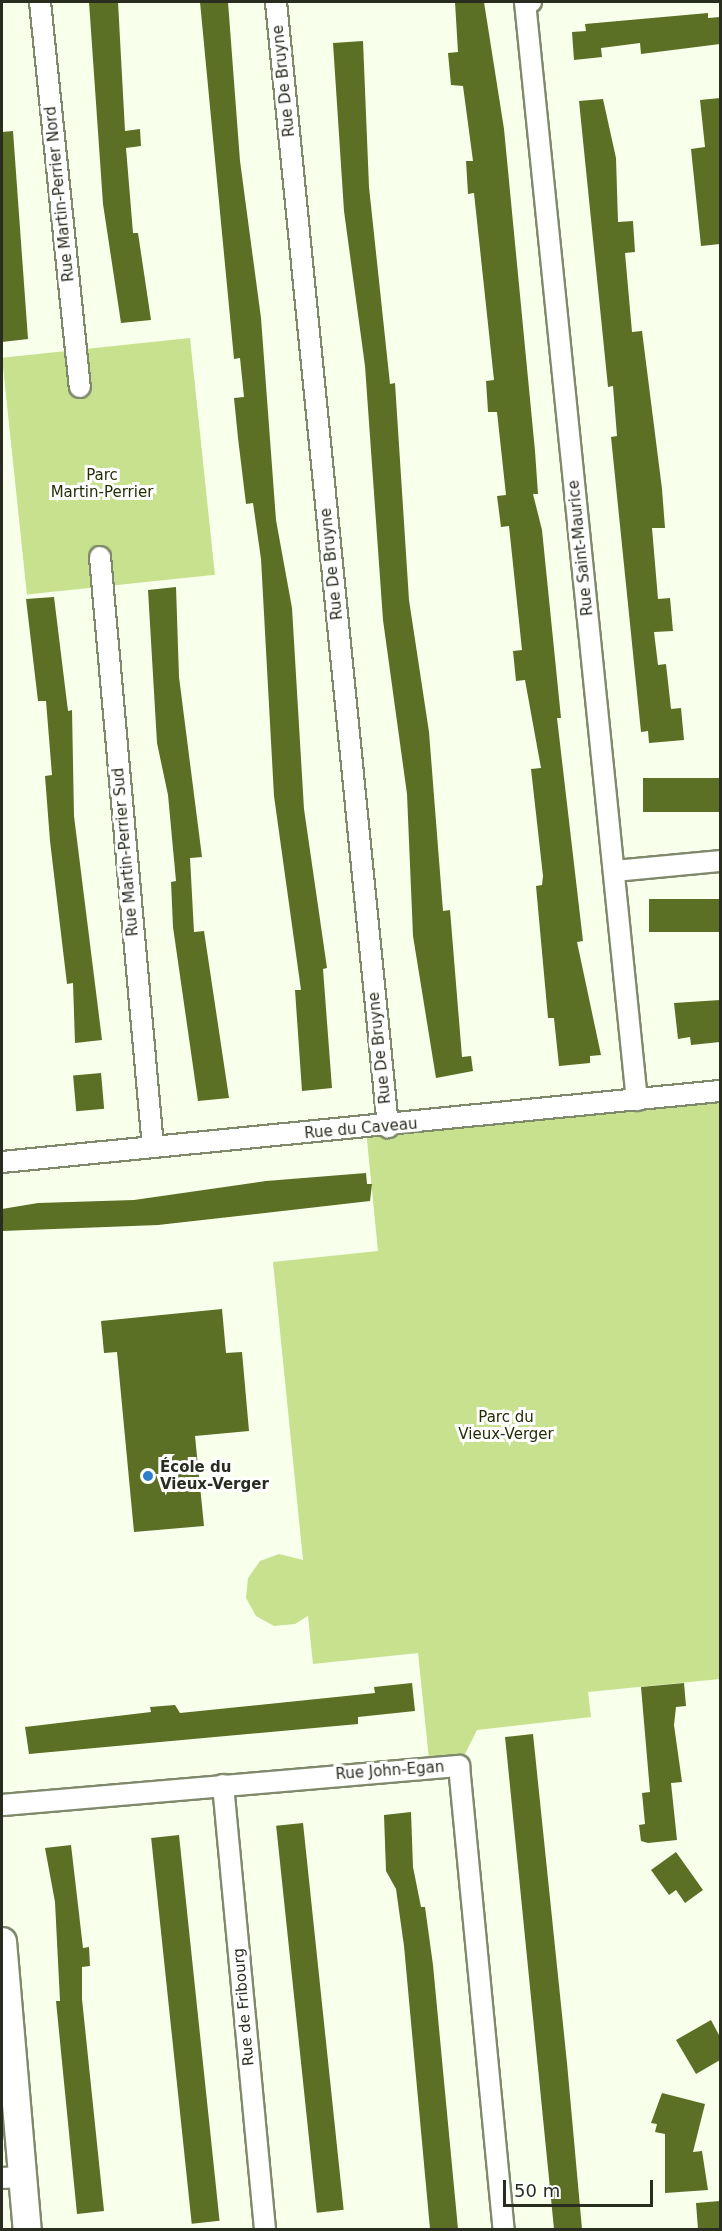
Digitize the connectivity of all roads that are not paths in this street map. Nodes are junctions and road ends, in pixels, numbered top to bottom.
1 (40, 2) edge
2 (276, 2) edge
3 (531, 2) edge
4 (80, 387) dead end
5 (100, 556) dead end
6 (720, 861) edge
7 (614, 872) junction
8 (720, 1091) edge
9 (637, 1100) junction
10 (388, 1127) junction
11 (153, 1147) junction
12 (2, 1162) edge
13 (223, 1785) junction
14 (2, 1805) edge
15 (2, 1941) edge
16 (11, 2178) edge
17 (27, 2229) edge
18 (265, 2229) edge
19 (504, 2229) edge

1 - 4 street, Rue Martin-Perrier Nord
2 - 10 street, Rue De Bruyne
3 - 7 street, Rue Saint-Maurice
5 - 11 street, Rue Martin-Perrier Sud
6 - 7 street
7 - 9 street, Rue Saint-Maurice
8 - 9 street, Rue du Caveau
9 - 10 street, Rue du Caveau
10 - 11 street, Rue du Caveau
11 - 12 street, Rue du Caveau
13 - 14 street, Rue John-Egan
13 - 18 street, Rue de Fribourg
13 - 19 street, Rue John-Egan
15 - 16 main road
16 - 17 main road

